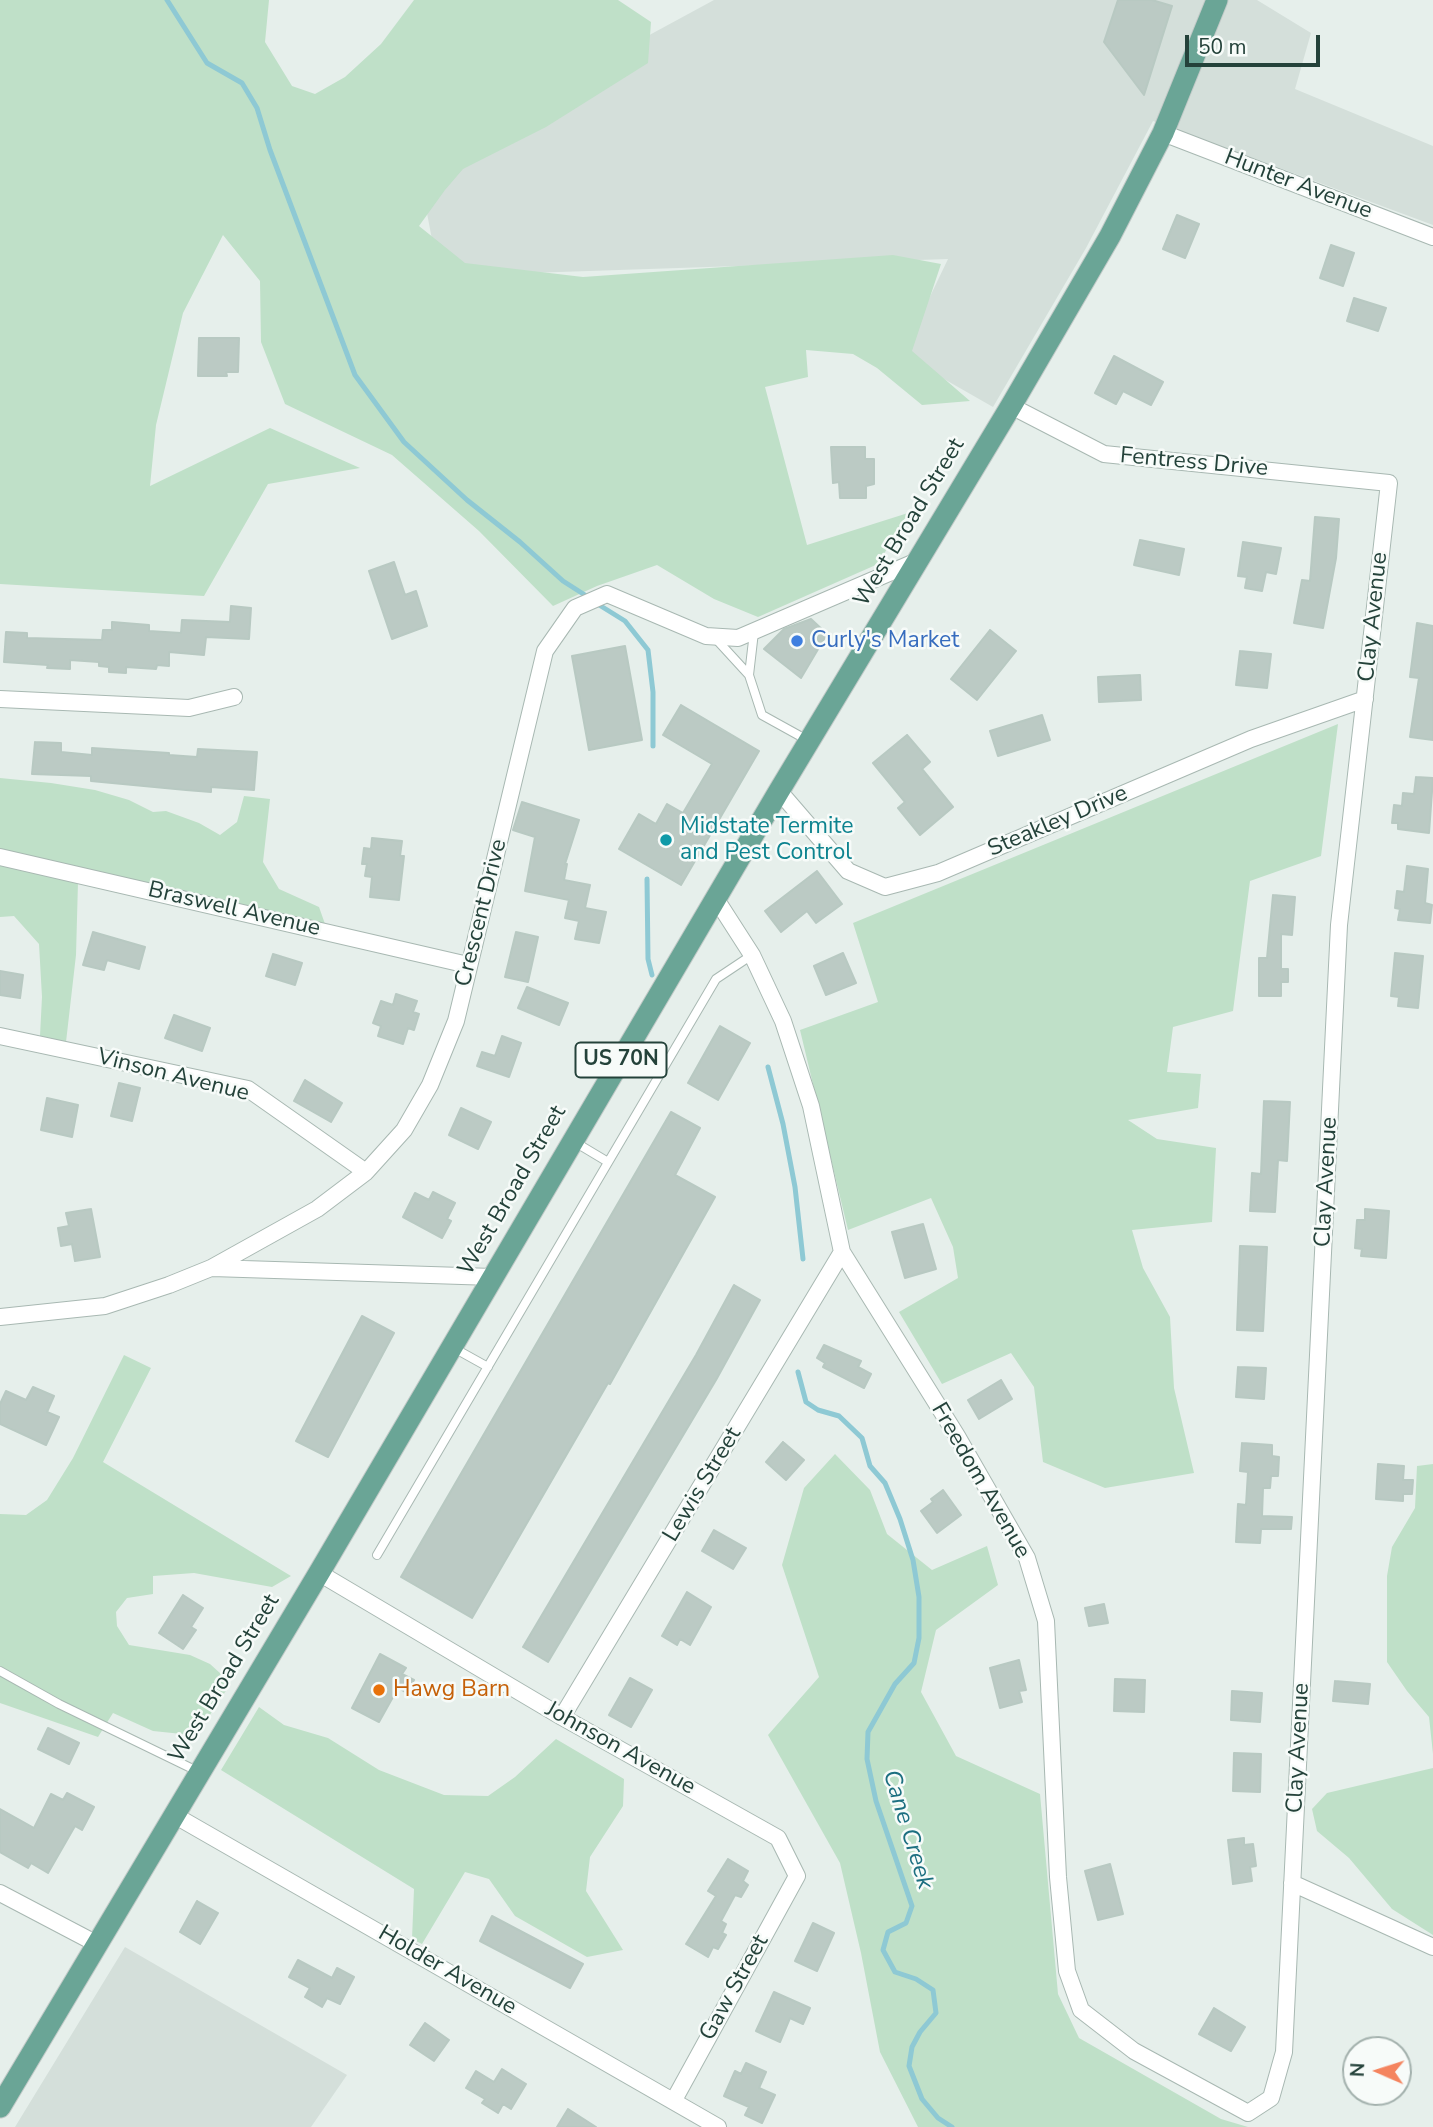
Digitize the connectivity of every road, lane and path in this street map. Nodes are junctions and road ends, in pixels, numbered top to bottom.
1 (1217, 0) edge
2 (1163, 133) junction
3 (1433, 237) edge
4 (1011, 406) junction
5 (1389, 483) joint
6 (917, 561) junction
7 (754, 631) junction
8 (715, 637) junction
9 (749, 675) junction
10 (234, 697) dead end
11 (0, 699) edge
12 (1365, 699) junction
13 (808, 741) junction
14 (779, 791) junction
15 (0, 857) edge
16 (716, 899) junction
17 (752, 955) junction
18 (468, 965) junction
19 (0, 1036) edge
20 (573, 1141) junction
21 (608, 1162) junction
22 (366, 1172) junction
23 (842, 1252) junction
24 (211, 1268) junction
25 (493, 1277) junction
26 (0, 1317) edge
27 (452, 1347) junction
28 (488, 1367) junction
29 (377, 1555) dead end
30 (319, 1573) junction
31 (0, 1671) edge
32 (562, 1717) junction
33 (200, 1772) junction
34 (174, 1815) junction
35 (797, 1876) joint
36 (1292, 1883) junction
37 (0, 1893) edge
38 (97, 1944) junction
39 (1433, 1947) edge
40 (1271, 2098) joint
41 (674, 2100) junction
42 (0, 2107) edge
43 (718, 2127) edge

1 - 2 main road, West Broad Street / US 70N
2 - 3 street, Hunter Avenue
2 - 4 main road, West Broad Street / US 70N
4 - 5 street, Fentress Drive
4 - 6 main road, West Broad Street / US 70N
5 - 12 street, Clay Avenue
6 - 7 street, Crescent Drive
6 - 13 main road, West Broad Street / US 70N
7 - 8 street, Crescent Drive
7 - 9 lane
8 - 9 lane
8 - 18 street, Crescent Drive
9 - 13 lane
10 - 11 street
12 - 14 street, Steakley Drive
12 - 36 street, Clay Avenue
13 - 14 main road, West Broad Street / US 70N
14 - 16 main road, West Broad Street / US 70N
15 - 18 street, Braswell Avenue
16 - 17 street, Freedom Avenue
16 - 20 main road, West Broad Street / US 70N
17 - 21 lane
17 - 23 street, Freedom Avenue
18 - 22 street, Crescent Drive
19 - 22 street, Vinson Avenue
20 - 21 lane
20 - 25 main road, West Broad Street / US 70N
21 - 28 lane
22 - 24 street, Crescent Drive
23 - 32 street, Lewis Street
23 - 40 street, Freedom Avenue
24 - 25 street
24 - 26 street, Crescent Drive
25 - 27 main road, West Broad Street / US 70N
27 - 28 lane
27 - 30 main road, West Broad Street / US 70N
28 - 29 lane
30 - 32 street, Johnson Avenue
30 - 33 main road, West Broad Street / US 70N
31 - 33 lane
32 - 35 street, Johnson Avenue
33 - 34 main road, West Broad Street / US 70N
34 - 38 main road, West Broad Street / US 70N
34 - 41 street, Holder Avenue
35 - 41 street, Gaw Street
36 - 39 street
36 - 40 street, Clay Avenue
37 - 38 street
38 - 42 main road, West Broad Street / US 70N
41 - 43 street, Holder Avenue

